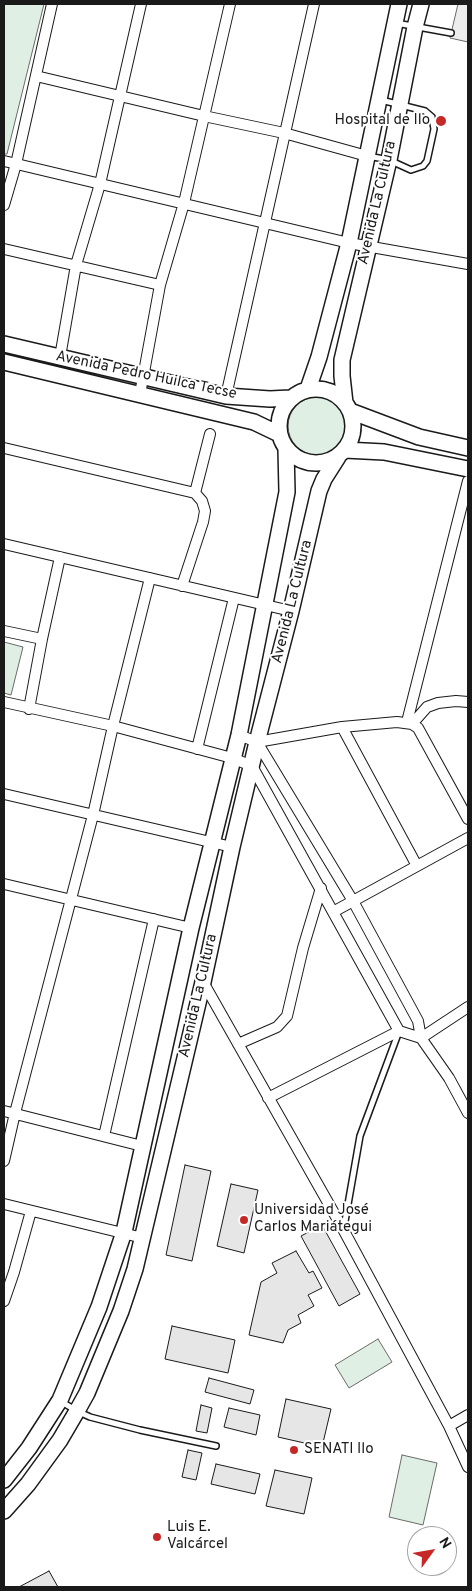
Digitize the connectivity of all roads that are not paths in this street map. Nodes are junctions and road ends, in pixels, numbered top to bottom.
1 (52, 4) edge
2 (141, 4) edge
3 (230, 4) edge
4 (314, 4) edge
5 (399, 4) edge
6 (421, 4) edge
7 (396, 22) junction
8 (415, 27) junction
9 (451, 33) dead end
10 (36, 76) junction
11 (120, 96) junction
12 (379, 99) junction
13 (400, 104) junction
14 (204, 116) junction
15 (284, 133) junction
16 (368, 156) junction
17 (389, 160) junction
18 (4, 161) edge
19 (16, 164) junction
20 (100, 184) junction
21 (184, 203) junction
22 (4, 205) edge
23 (265, 222) junction
24 (349, 243) junction
25 (368, 246) junction
26 (4, 249) edge
27 (468, 264) edge
28 (76, 265) junction
29 (160, 284) junction
30 (4, 344) edge
31 (60, 357) junction
32 (4, 362) edge
33 (144, 377) junction
34 (308, 389) junction
35 (140, 394) junction
36 (226, 396) junction
37 (290, 398) junction
38 (348, 407) junction
39 (210, 434) dead end
40 (279, 434) junction
41 (4, 448) edge
42 (468, 448) edge
43 (286, 449) junction
44 (341, 454) junction
45 (468, 469) edge
46 (468, 481) edge
47 (196, 493) junction
48 (4, 544) edge
49 (60, 557) junction
50 (150, 578) junction
51 (182, 586) junction
52 (234, 598) junction
53 (265, 606) junction
54 (292, 611) junction
55 (4, 631) edge
56 (42, 639) junction
57 (4, 702) edge
58 (468, 702) edge
59 (29, 709) junction
60 (410, 723) junction
61 (113, 726) junction
62 (342, 727) junction
63 (238, 735) junction
64 (257, 742) junction
65 (196, 750) junction
66 (232, 758) junction
67 (252, 766) junction
68 (4, 794) edge
69 (93, 815) junction
70 (468, 819) edge
71 (468, 838) edge
72 (212, 842) junction
73 (232, 847) junction
74 (416, 866) junction
75 (4, 884) edge
76 (321, 888) junction
77 (71, 901) junction
78 (353, 901) junction
79 (333, 912) junction
80 (154, 919) junction
81 (191, 928) junction
82 (202, 982) junction
83 (468, 1007) edge
84 (399, 1031) junction
85 (421, 1038) junction
86 (238, 1044) junction
87 (268, 1098) junction
88 (4, 1111) edge
89 (15, 1113) junction
90 (468, 1114) edge
91 (104, 1136) junction
92 (142, 1146) junction
93 (4, 1160) edge
94 (4, 1204) edge
95 (31, 1212) junction
96 (343, 1229) junction
97 (124, 1232) junction
98 (143, 1238) junction
99 (4, 1301) edge
100 (60, 1400) junction
101 (77, 1411) junction
102 (468, 1415) edge
103 (449, 1426) junction
104 (216, 1446) dead end
105 (468, 1467) edge
106 (4, 1480) edge
107 (4, 1511) edge

1 - 10 street
2 - 11 street
3 - 14 street
4 - 15 street
5 - 7 street, Avenida La Cultura
6 - 8 street, Avenida La Cultura
7 - 8 lane
7 - 12 street, Avenida La Cultura
8 - 9 lane
8 - 13 street, Avenida La Cultura
10 - 11 street
10 - 19 street
11 - 14 street
11 - 20 street
12 - 13 lane
12 - 16 street, Avenida La Cultura
13 - 17 street, Avenida La Cultura
13 - 17 lane
14 - 15 street
14 - 21 street
15 - 16 street
15 - 23 street
16 - 17 lane
16 - 24 street, Avenida La Cultura
17 - 25 street, Avenida La Cultura
18 - 19 street
19 - 20 street
19 - 22 street
20 - 21 street
20 - 28 street
21 - 23 street
21 - 29 street
23 - 24 street
23 - 36 street
24 - 25 street
24 - 34 street, Avenida La Cultura
25 - 27 street
25 - 38 street, Avenida La Cultura
26 - 28 street
28 - 29 street
28 - 31 street
29 - 33 street
30 - 31 street, Avenida Pedro Huilca Tecse
31 - 33 street, Avenida Pedro Huilca Tecse
32 - 35 street, Avenida Pedro Huilca Tecse
33 - 35 street
33 - 36 street, Avenida Pedro Huilca Tecse
34 - 37 street
34 - 38 street
35 - 40 street, Avenida Pedro Huilca Tecse
36 - 37 street, Avenida Pedro Huilca Tecse
37 - 40 street
38 - 42 street
38 - 44 street
39 - 47 street
40 - 43 street
41 - 47 street
43 - 44 street
43 - 53 street, Avenida La Cultura
44 - 45 street
44 - 54 street, Avenida La Cultura
46 - 60 street
47 - 51 street
48 - 49 street
49 - 50 street
49 - 56 street
50 - 51 street
50 - 61 street
51 - 52 street
52 - 53 street
52 - 65 street
53 - 54 street
53 - 63 street, Avenida La Cultura
54 - 64 street, Avenida La Cultura
55 - 56 street
56 - 59 street
57 - 59 street
58 - 60 street
59 - 61 street
60 - 62 street
60 - 70 street
61 - 65 street
61 - 69 street
62 - 64 street
62 - 74 street
63 - 64 street
63 - 66 street, Avenida La Cultura
64 - 67 street, Avenida La Cultura
64 - 78 street
65 - 66 street
66 - 67 street
66 - 72 street, Avenida La Cultura
67 - 73 street, Avenida La Cultura
67 - 76 street
68 - 69 street
69 - 72 street
69 - 77 street
71 - 74 street
72 - 73 street
72 - 81 street, Avenida La Cultura
73 - 82 street, Avenida La Cultura
74 - 78 street
75 - 77 street
76 - 79 street
76 - 86 street
77 - 80 street
77 - 89 street
78 - 79 street
78 - 85 street
79 - 84 street
80 - 81 street
80 - 91 street
81 - 92 street, Avenida La Cultura
82 - 86 street
82 - 98 street, Avenida La Cultura
83 - 85 street
84 - 85 street
84 - 87 street
84 - 96 lane
85 - 90 street
86 - 87 street
87 - 96 street
88 - 89 street
89 - 91 street
89 - 93 street
91 - 92 street
92 - 97 street, Avenida La Cultura
94 - 95 street
95 - 97 street
95 - 99 street
96 - 103 street
97 - 98 street
97 - 100 street, Avenida La Cultura
98 - 101 street, Avenida La Cultura
100 - 101 lane
100 - 106 street, Avenida La Cultura
101 - 104 lane
101 - 107 street, Avenida La Cultura
102 - 103 street
103 - 105 street

